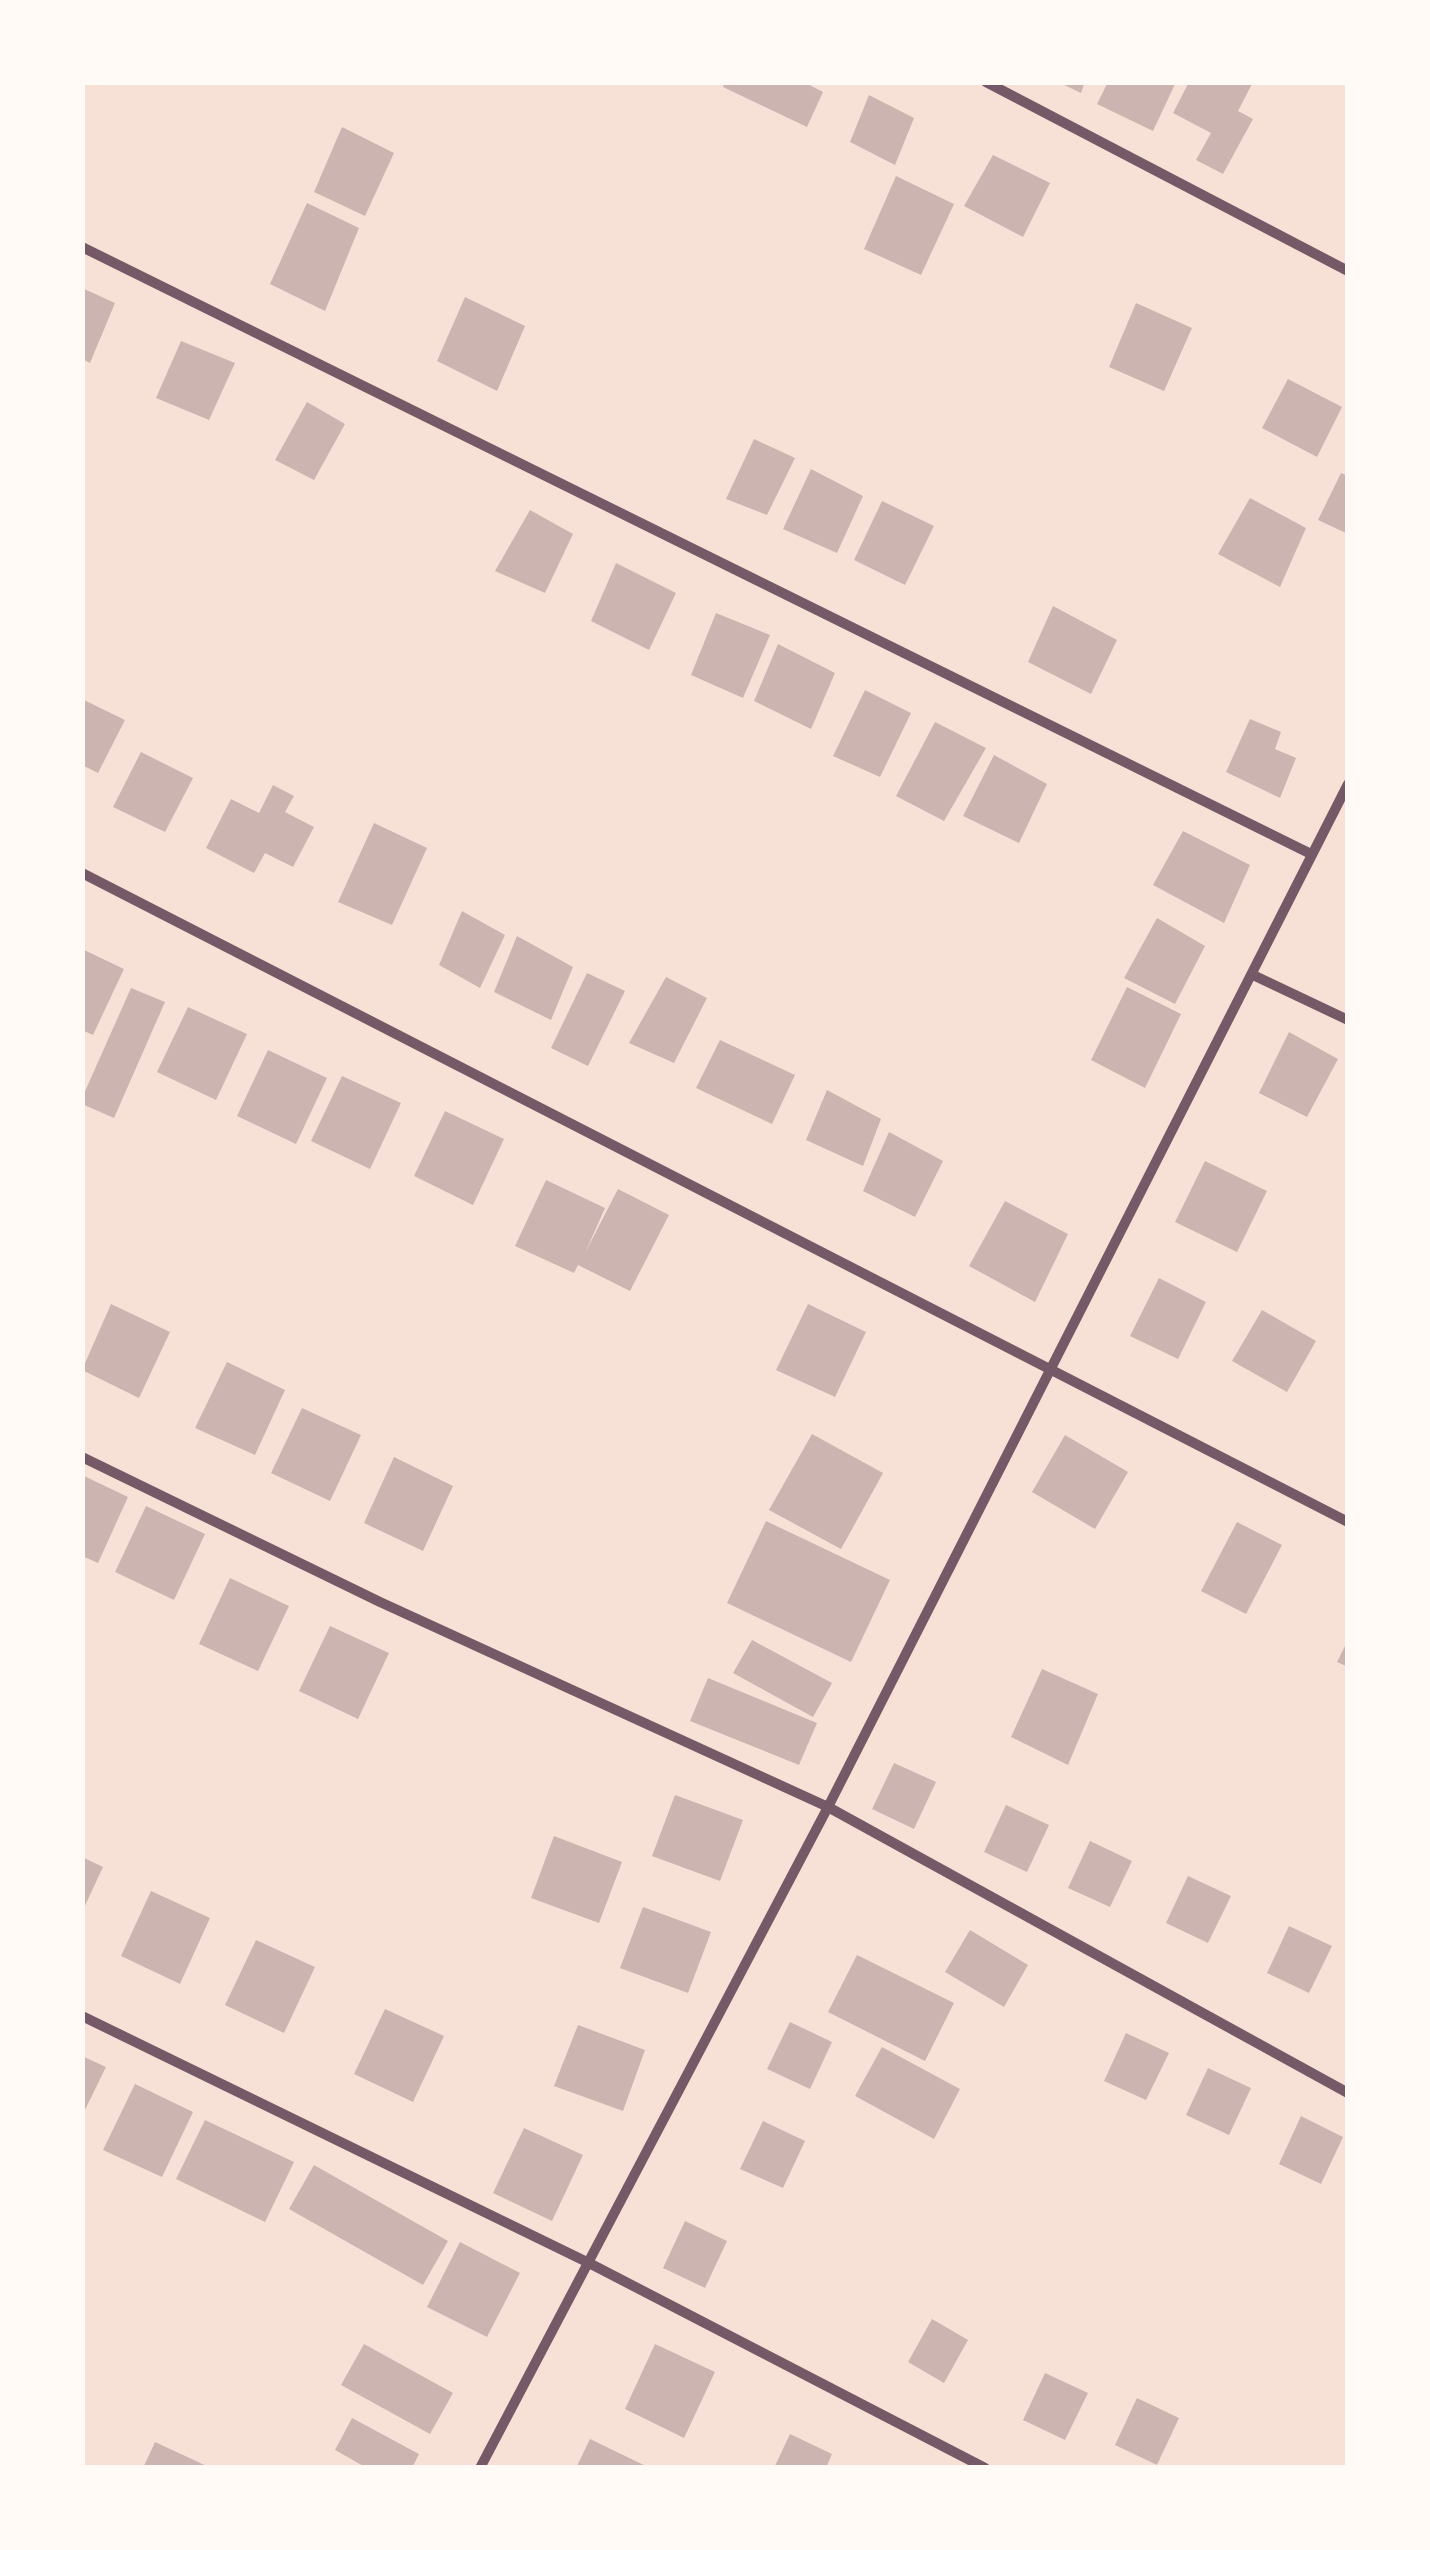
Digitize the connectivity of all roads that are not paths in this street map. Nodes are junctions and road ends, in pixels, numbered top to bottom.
1 (986, 82) edge
2 (82, 247) edge
3 (1348, 271) edge
4 (1348, 784) edge
5 (1311, 854) junction
6 (82, 873) edge
7 (1253, 975) junction
8 (1348, 1020) edge
9 (1050, 1370) junction
10 (82, 1457) edge
11 (1348, 1522) edge
12 (828, 1807) junction
13 (82, 2016) edge
14 (1348, 2093) edge
15 (590, 2264) junction
16 (480, 2468) edge
17 (985, 2468) edge

1 - 3 street
2 - 5 street
4 - 5 street
5 - 7 street
6 - 9 street
7 - 8 street
7 - 9 street
9 - 11 street
9 - 12 street
10 - 12 street
12 - 14 street
12 - 15 street
13 - 15 street
15 - 16 street
15 - 17 street

